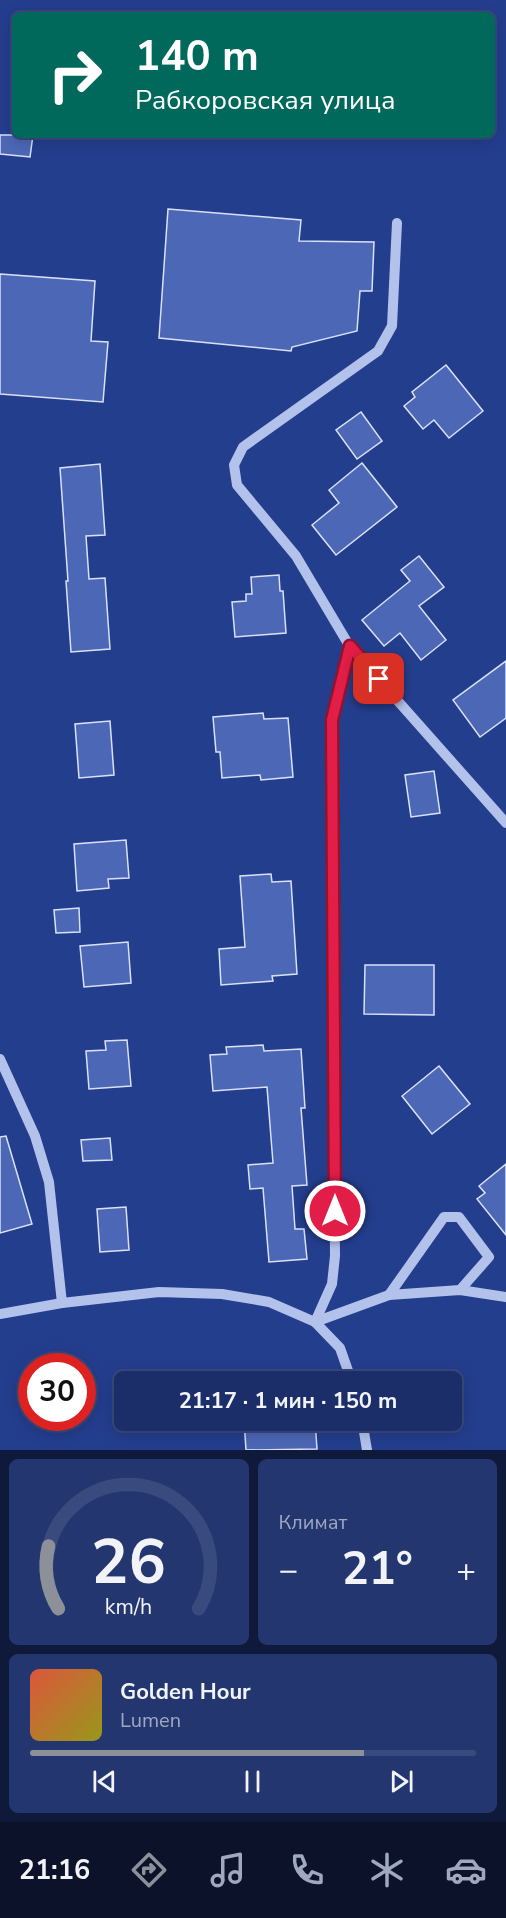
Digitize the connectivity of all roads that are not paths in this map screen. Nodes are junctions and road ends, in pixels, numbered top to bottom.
1 (397, 223) dead end
2 (350, 646) junction
3 (506, 822) edge
4 (0, 1059) edge
5 (460, 1290) junction
6 (389, 1295) junction
7 (506, 1297) edge
8 (62, 1304) junction
9 (0, 1314) edge
10 (315, 1322) junction
11 (348, 1371) edge
12 (364, 1431) edge
13 (367, 1450) edge

1 - 2 street
2 - 3 street
2 - 10 street
4 - 8 street
5 - 6 street
5 - 6 street
5 - 7 street
6 - 10 street
8 - 9 street
8 - 10 street
10 - 11 street
12 - 13 street

